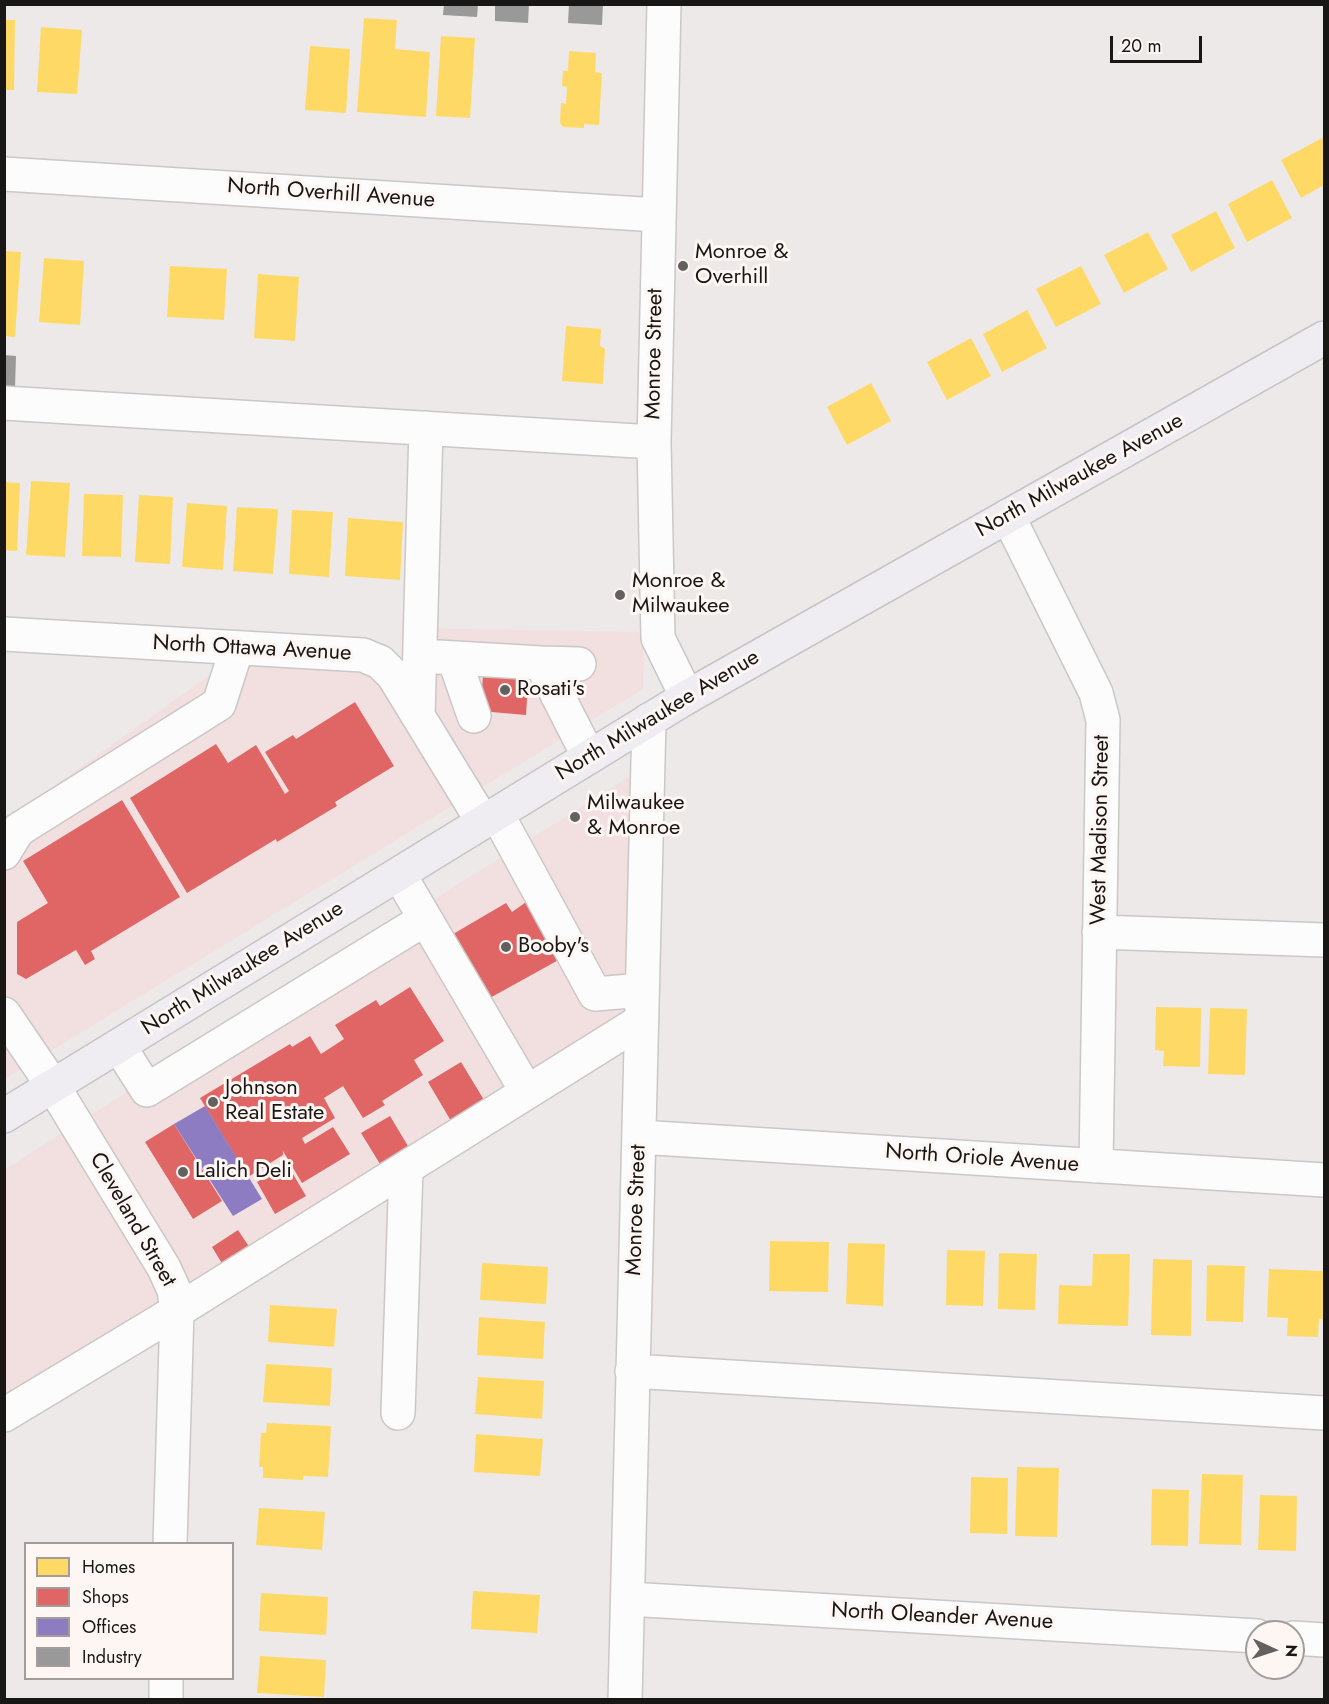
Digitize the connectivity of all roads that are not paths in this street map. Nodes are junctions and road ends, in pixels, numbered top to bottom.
1 (664, 4) edge
2 (4, 174) edge
3 (658, 215) junction
4 (1324, 338) edge
5 (4, 403) edge
6 (426, 428) junction
7 (654, 442) junction
8 (1008, 516) junction
9 (4, 634) edge
10 (237, 648) junction
11 (421, 656) junction
12 (454, 658) junction
13 (541, 663) junction
14 (579, 664) dead end
15 (687, 697) junction
16 (418, 716) junction
17 (474, 716) dead end
18 (649, 720) junction
19 (589, 757) junction
20 (490, 818) junction
21 (4, 853) edge
22 (399, 874) junction
23 (425, 919) junction
24 (1100, 932) junction
25 (1324, 940) edge
26 (642, 1005) junction
27 (4, 1014) edge
28 (119, 1046) junction
29 (53, 1086) junction
30 (527, 1092) junction
31 (4, 1116) edge
32 (639, 1137) junction
33 (1096, 1166) junction
34 (406, 1168) junction
35 (1324, 1180) edge
36 (177, 1311) junction
37 (632, 1371) junction
38 (398, 1413) dead end
39 (1324, 1413) edge
40 (4, 1415) edge
41 (170, 1542) edge
42 (628, 1599) junction
43 (1245, 1635) edge
44 (1305, 1639) edge
45 (1324, 1640) edge
46 (166, 1680) edge
47 (166, 1700) edge
48 (625, 1700) edge

1 - 3 street, Monroe Street
2 - 3 street, North Overhill Avenue
3 - 7 street, Monroe Street
4 - 8 main road, North Milwaukee Avenue
5 - 6 street
6 - 7 street
6 - 11 street
7 - 15 street, Monroe Street
8 - 15 main road, North Milwaukee Avenue
8 - 24 street, West Madison Street
9 - 10 street, North Ottawa Avenue
10 - 16 street, North Ottawa Avenue
10 - 21 street
11 - 12 street
11 - 16 street
12 - 13 street
12 - 17 street
13 - 14 street
13 - 19 street
15 - 18 main road, North Milwaukee Avenue
16 - 20 street, North Ottawa Avenue
18 - 19 main road, North Milwaukee Avenue
18 - 26 street, Monroe Street
19 - 20 main road, North Milwaukee Avenue
20 - 22 main road, North Milwaukee Avenue
20 - 26 street, North Ottawa Avenue
22 - 23 street
22 - 28 main road, North Milwaukee Avenue
23 - 28 street
23 - 30 street
24 - 25 street
24 - 33 street, West Madison Street
26 - 30 street
26 - 32 street, Monroe Street
27 - 29 street, Cleveland Street
28 - 29 main road, North Milwaukee Avenue
29 - 31 main road, North Milwaukee Avenue
29 - 36 street, Cleveland Street
30 - 34 street
32 - 33 street, North Oriole Avenue
32 - 37 street, Monroe Street
33 - 35 street, North Oriole Avenue
34 - 36 street
34 - 38 street
36 - 40 street
36 - 41 street, Cleveland Street
37 - 39 street
37 - 42 street, Monroe Street
42 - 43 street, North Oleander Avenue
42 - 48 street, Monroe Street
44 - 45 street
46 - 47 street

